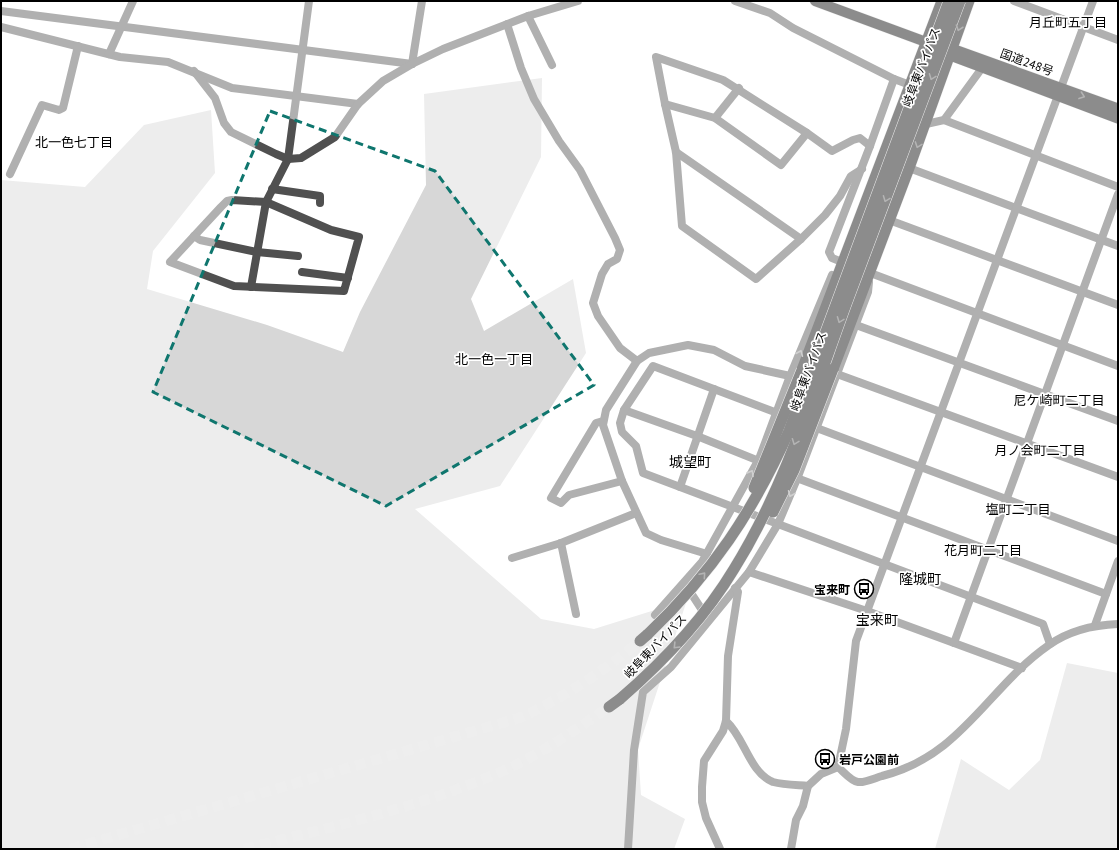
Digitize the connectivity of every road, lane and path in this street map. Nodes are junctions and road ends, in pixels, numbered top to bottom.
1 (133, 1) edge
2 (308, 1) edge
3 (422, 1) edge
4 (578, 1) edge
5 (735, 1) edge
6 (815, 1) edge
7 (942, 1) edge
8 (949, 1) edge
9 (960, 1) edge
10 (969, 1) edge
11 (1014, 1) edge
12 (1094, 1) edge
13 (1, 11) edge
14 (528, 16) junction
15 (507, 24) junction
16 (121, 26) junction
17 (1, 27) edge
18 (1084, 27) junction
19 (1118, 40) edge
20 (926, 42) junction
21 (78, 46) junction
22 (302, 50) junction
23 (951, 52) junction
24 (109, 54) junction
25 (412, 64) junction
26 (552, 65) dead end
27 (982, 68) junction
28 (194, 71) junction
29 (894, 79) junction
30 (910, 85) junction
31 (739, 88) junction
32 (1060, 92) junction
33 (296, 95) junction
34 (358, 104) junction
35 (664, 104) junction
36 (1118, 109) edge
37 (715, 118) junction
38 (1118, 118) edge
39 (944, 120) junction
40 (926, 124) junction
41 (807, 133) junction
42 (870, 146) junction
43 (676, 152) junction
44 (1036, 156) junction
45 (288, 159) junction
46 (909, 168) junction
47 (862, 169) junction
48 (10, 174) dead end
49 (1118, 187) edge
50 (272, 189) junction
51 (1118, 194) edge
52 (266, 202) junction
53 (320, 203) dead end
54 (1016, 208) junction
55 (889, 220) junction
56 (194, 236) junction
57 (801, 239) junction
58 (1101, 240) junction
59 (1118, 246) edge
60 (257, 252) junction
61 (298, 256) dead end
62 (997, 260) junction
63 (843, 262) junction
64 (302, 272) dead end
65 (870, 273) junction
66 (348, 278) junction
67 (251, 287) junction
68 (1082, 292) junction
69 (1118, 305) edge
70 (977, 313) junction
71 (856, 325) junction
72 (1063, 345) junction
73 (637, 361) junction
74 (959, 363) junction
75 (1118, 366) edge
76 (835, 372) junction
77 (790, 376) junction
78 (714, 390) junction
79 (1045, 394) junction
80 (624, 410) junction
81 (940, 412) junction
82 (776, 413) junction
83 (603, 420) junction
84 (1118, 421) edge
85 (817, 428) junction
86 (697, 436) junction
87 (1027, 444) junction
88 (759, 459) junction
89 (920, 466) junction
90 (1118, 477) edge
91 (797, 479) junction
92 (622, 481) junction
93 (680, 487) junction
94 (1006, 499) junction
95 (732, 507) junction
96 (636, 513) junction
97 (901, 518) junction
98 (778, 524) junction
99 (732, 538) junction
100 (1118, 541) edge
101 (561, 543) junction
102 (988, 550) junction
103 (707, 554) junction
104 (512, 558) dead end
105 (1118, 561) edge
106 (885, 563) junction
107 (733, 571) junction
108 (749, 572) junction
109 (1115, 581) edge
110 (684, 583) junction
111 (735, 588) junction
112 (1106, 594) junction
113 (971, 596) junction
114 (867, 611) junction
115 (576, 614) dead end
116 (655, 615) dead end
117 (709, 620) junction
118 (1118, 624) edge
119 (1095, 625) junction
120 (644, 637) tunnel mouth
121 (954, 643) junction
122 (1050, 644) junction
123 (1022, 668) junction
124 (609, 707) tunnel mouth
125 (726, 721) junction
126 (838, 767) junction
127 (808, 786) junction
128 (628, 849) edge
129 (720, 849) edge
130 (790, 849) edge

1 - 16 street
2 - 22 street
3 - 25 street
4 - 14 street
5 - 29 street
6 - 20 main road
7 - 20 highway
8 - 99 highway, 岐阜東バイパス, bridge
9 -> 107 highway, 岐阜東バイパス, bridge
10 -> 23 highway
11 - 18 street
12 - 18 street
13 - 16 street
14 - 15 street
14 - 26 street
15 - 25 street
15 - 73 street
16 - 22 street
16 - 24 street
17 - 21 street
18 - 19 street
18 - 32 street
20 - 23 highway
20 - 30 highway
21 - 24 street
21 - 48 street
22 - 25 street
22 - 33 street
23 - 27 highway, 国道248号
23 - 32 highway, 国道248号
23 - 40 highway
24 - 28 street
25 - 34 street
27 - 32 highway, 国道248号
27 - 39 street
28 - 33 street
28 - 45 street
29 - 30 street
29 - 42 street
30 - 63 highway
31 - 35 street
31 - 37 street
31 - 41 street
32 -> 36 highway, 国道248号
32 - 38 highway, 国道248号
32 - 44 street
33 - 34 street
33 - 45 street
34 - 45 street
35 - 37 street
35 - 43 street
37 - 41 street
39 - 40 street
39 - 44 street
40 -> 46 highway
41 - 42 street
42 - 47 street
43 - 57 street
43 - 57 street
44 - 49 street
44 - 54 street
45 - 50 street
46 - 54 street
46 - 55 highway
47 - 57 street
47 - 63 street
50 - 52 street
50 - 53 street
51 - 58 street
52 - 56 street
52 - 60 street
52 - 66 street
54 - 58 street
54 - 62 street
55 - 62 street
55 - 65 highway
56 - 60 street
56 - 67 street
58 - 59 street
58 - 68 street
60 - 61 street
60 - 67 street
62 - 68 street
62 - 70 street
63 - 65 street
77 -> 63 street
63 - 99 highway, bridge
64 - 66 street
65 - 70 street
65 - 71 street
65 - 76 highway
66 - 67 street
68 - 69 street
68 - 72 street
70 - 72 street
70 - 74 street
71 - 74 street
71 - 76 street
72 - 75 street
72 - 79 street
73 - 77 street
73 - 83 street
74 - 79 street
74 - 81 street
76 - 77 street
76 - 81 street
76 - 85 street
76 - 107 highway, bridge
77 - 82 street
78 - 80 street
78 - 82 street
78 - 86 street
79 - 84 street
79 - 87 street
80 - 86 street
80 - 93 street
81 - 87 street
81 - 89 street
82 - 85 street
82 - 88 street
83 - 92 street
83 - 92 street
85 - 89 street
85 - 91 street
86 - 88 street
86 - 93 street
87 - 90 street
87 - 94 street
88 - 91 street
95 -> 88 street
89 - 94 street
89 - 97 street
91 - 97 street
91 -> 98 street
92 - 96 street
93 - 95 street
94 - 100 street
94 - 102 street
95 - 98 street
95 - 103 street
96 - 101 street
96 - 103 street
97 - 102 street
97 - 106 street
98 - 106 street
98 - 108 street
120 -> 99 highway, 岐阜東バイパス, bridge
101 - 104 street
101 - 115 street
102 - 112 street
102 - 113 street
103 - 110 street
105 - 109 street
106 - 113 street
106 - 114 street
107 -> 124 highway, 岐阜東バイパス, bridge
108 - 111 street
108 - 114 street
109 - 112 street
110 - 116 street
110 - 117 street
111 - 117 street
111 - 125 street
112 - 119 street
113 - 121 street
113 - 122 street
114 - 121 street
114 - 126 street
117 - 128 street
118 - 119 street
119 - 122 street
121 - 123 street
122 - 123 street
123 - 126 street
125 - 127 street
125 - 129 street
126 - 127 street
127 - 130 street

